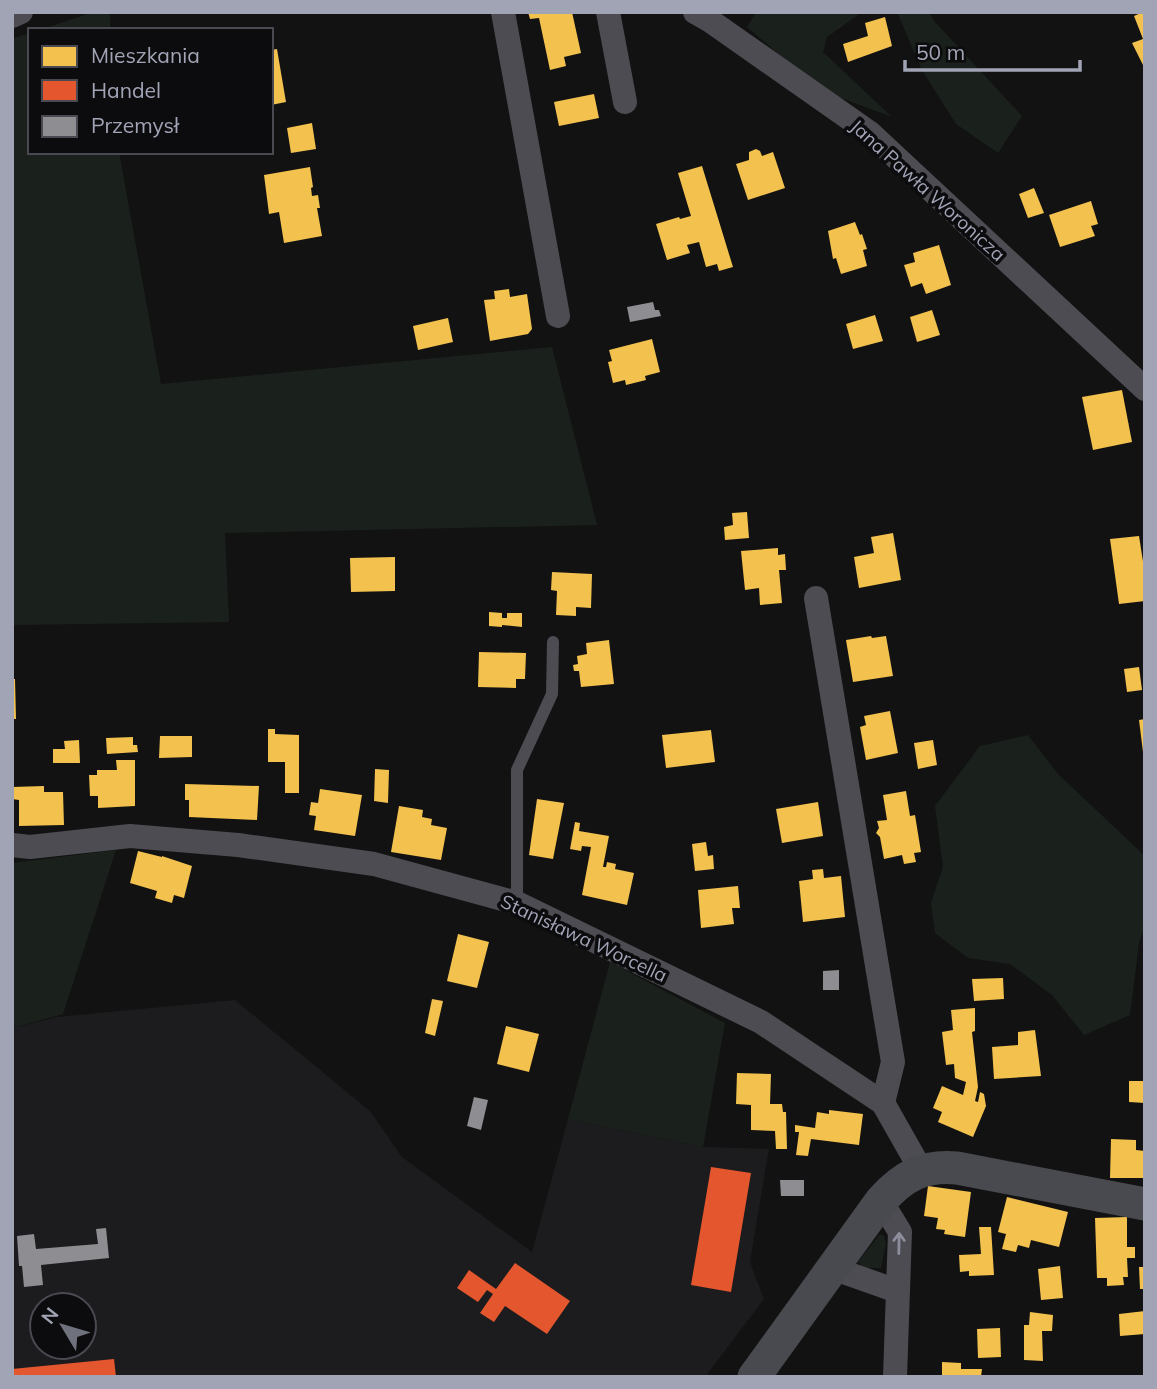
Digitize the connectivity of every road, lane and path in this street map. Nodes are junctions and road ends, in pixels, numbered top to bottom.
1 (21, 12) edge
2 (503, 12) edge
3 (608, 12) edge
4 (695, 12) edge
5 (12, 16) edge
6 (625, 102) dead end
7 (558, 316) dead end
8 (1145, 389) edge
9 (816, 598) dead end
10 (553, 642) dead end
11 (12, 845) edge
12 (517, 903) junction
13 (883, 1103) junction
14 (921, 1170) junction
15 (881, 1200) junction
16 (1145, 1204) edge
17 (832, 1268) junction
18 (897, 1291) junction
19 (754, 1377) edge
20 (895, 1377) edge

1 - 5 street
2 - 7 street
3 - 6 street
4 - 8 street, Jana Pawła Woronicza
9 - 13 street
10 - 12 lane
11 - 12 street, Stanisława Worcella
12 - 13 street, Stanisława Worcella
13 - 14 street, Stanisława Worcella
14 - 15 street
14 - 16 street
15 - 17 street
18 -> 15 street
17 - 18 street
17 - 19 street
18 - 20 street

